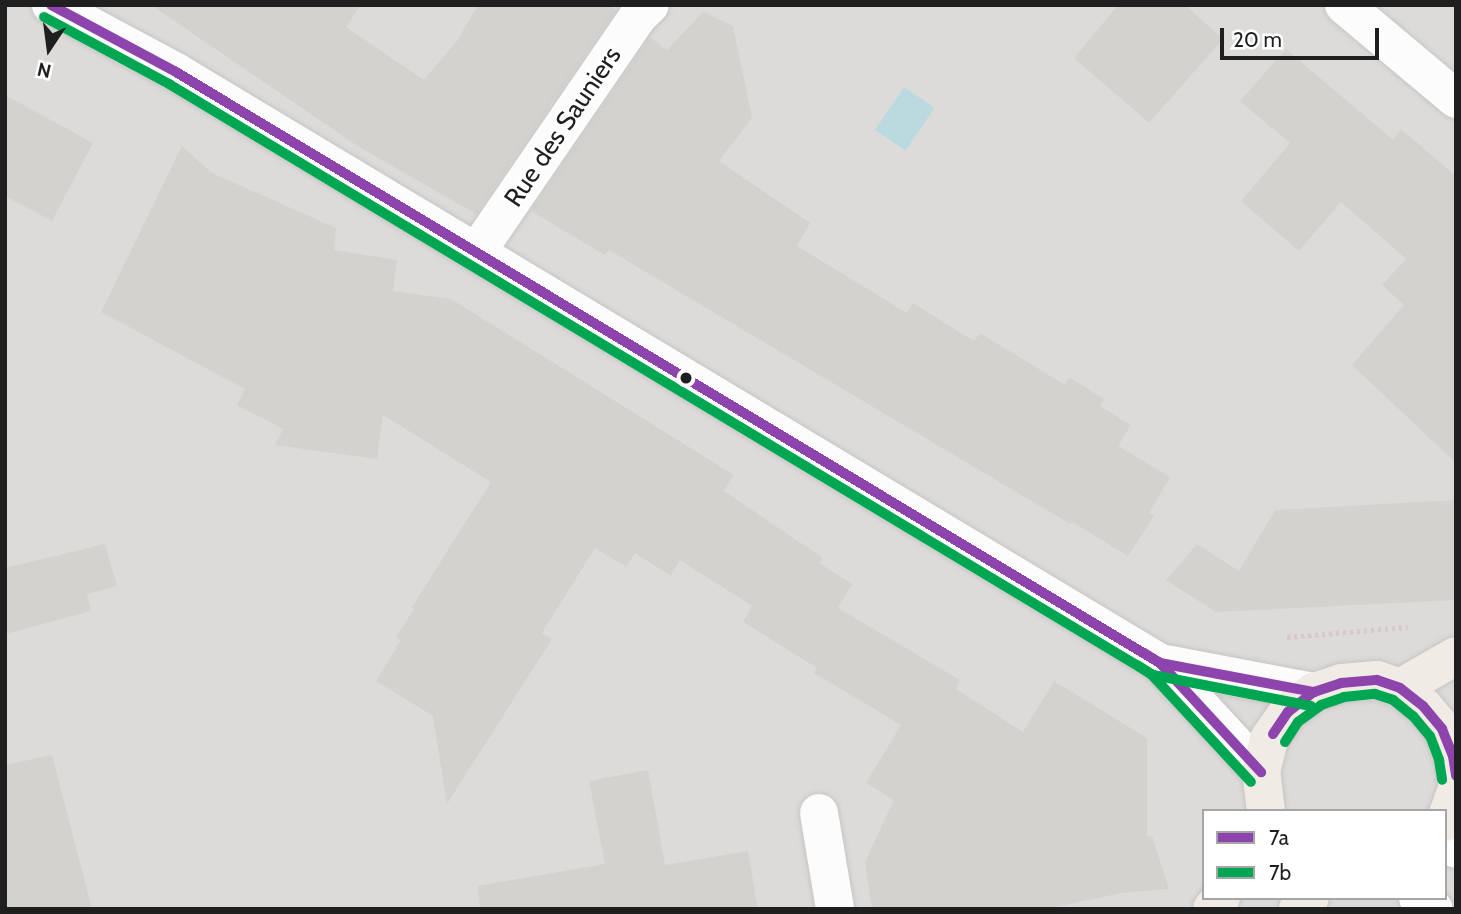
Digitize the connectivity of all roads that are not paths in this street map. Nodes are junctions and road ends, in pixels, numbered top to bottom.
1 (51, 5) edge
2 (650, 5) edge
3 (1344, 5) edge
4 (1456, 99) edge
5 (478, 250) junction
6 (1456, 656) edge
7 (1160, 663) junction
8 (1400, 688) junction
9 (1314, 692) junction
10 (1456, 778) edge
11 (1456, 791) edge
12 (1263, 800) edge
13 (819, 813) dead end
14 (1447, 816) edge
15 (835, 909) edge

1 - 5 street
2 - 5 street, Rue des Sauniers
3 - 4 street
5 - 7 street
6 - 8 main road
7 - 9 street
7 - 12 street
8 - 9 main road
8 - 10 main road
9 - 12 main road
11 - 14 main road
13 - 15 street

